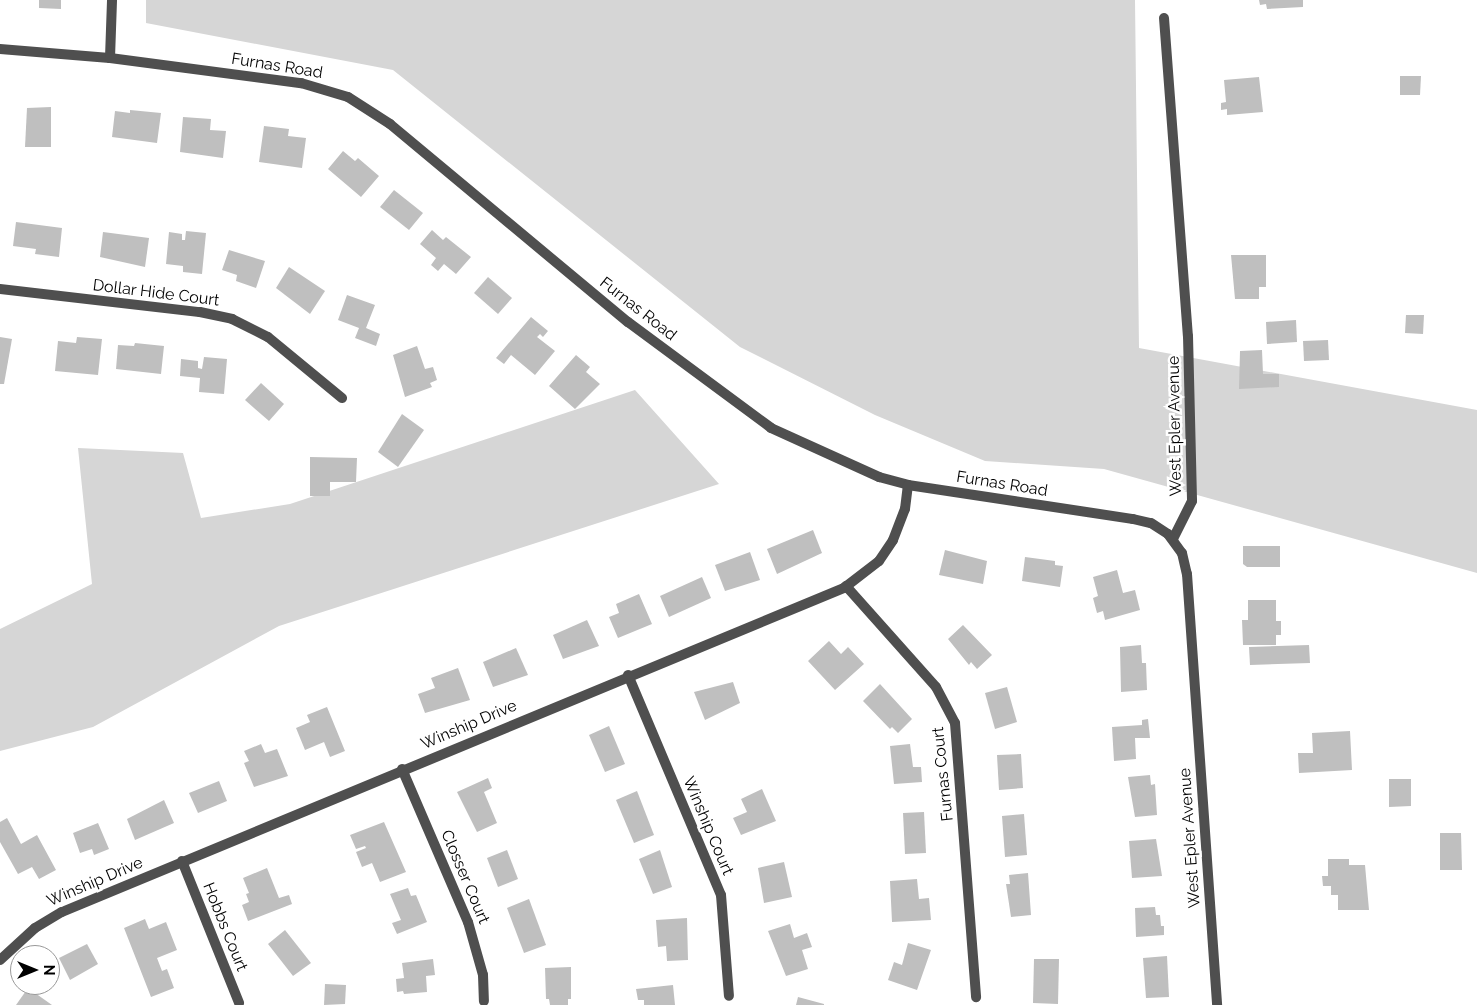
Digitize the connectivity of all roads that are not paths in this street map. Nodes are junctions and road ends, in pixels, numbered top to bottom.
1 (112, 0) edge
2 (1164, 18) dead end
3 (0, 49) edge
4 (110, 58) junction
5 (0, 289) edge
6 (342, 398) dead end
7 (908, 485) junction
8 (1173, 539) junction
9 (846, 586) junction
10 (628, 675) junction
11 (402, 769) junction
12 (182, 861) junction
13 (0, 960) edge
14 (729, 996) dead end
15 (976, 997) dead end
16 (484, 1001) dead end
17 (239, 1003) dead end
18 (1217, 1005) edge

1 - 4 street
2 - 8 street, West Epler Avenue
3 - 4 street, Furnas Road
4 - 7 street, Furnas Road
5 - 6 street, Dollar Hide Court
7 - 8 street, Furnas Road
7 - 9 street, Winship Drive
8 - 18 street, West Epler Avenue
9 - 10 street, Winship Drive
9 - 15 street, Furnas Court
10 - 11 street, Winship Drive
10 - 14 street, Winship Court
11 - 12 street, Winship Drive
11 - 16 street, Closser Court
12 - 13 street, Winship Drive
12 - 17 street, Hobbs Court

